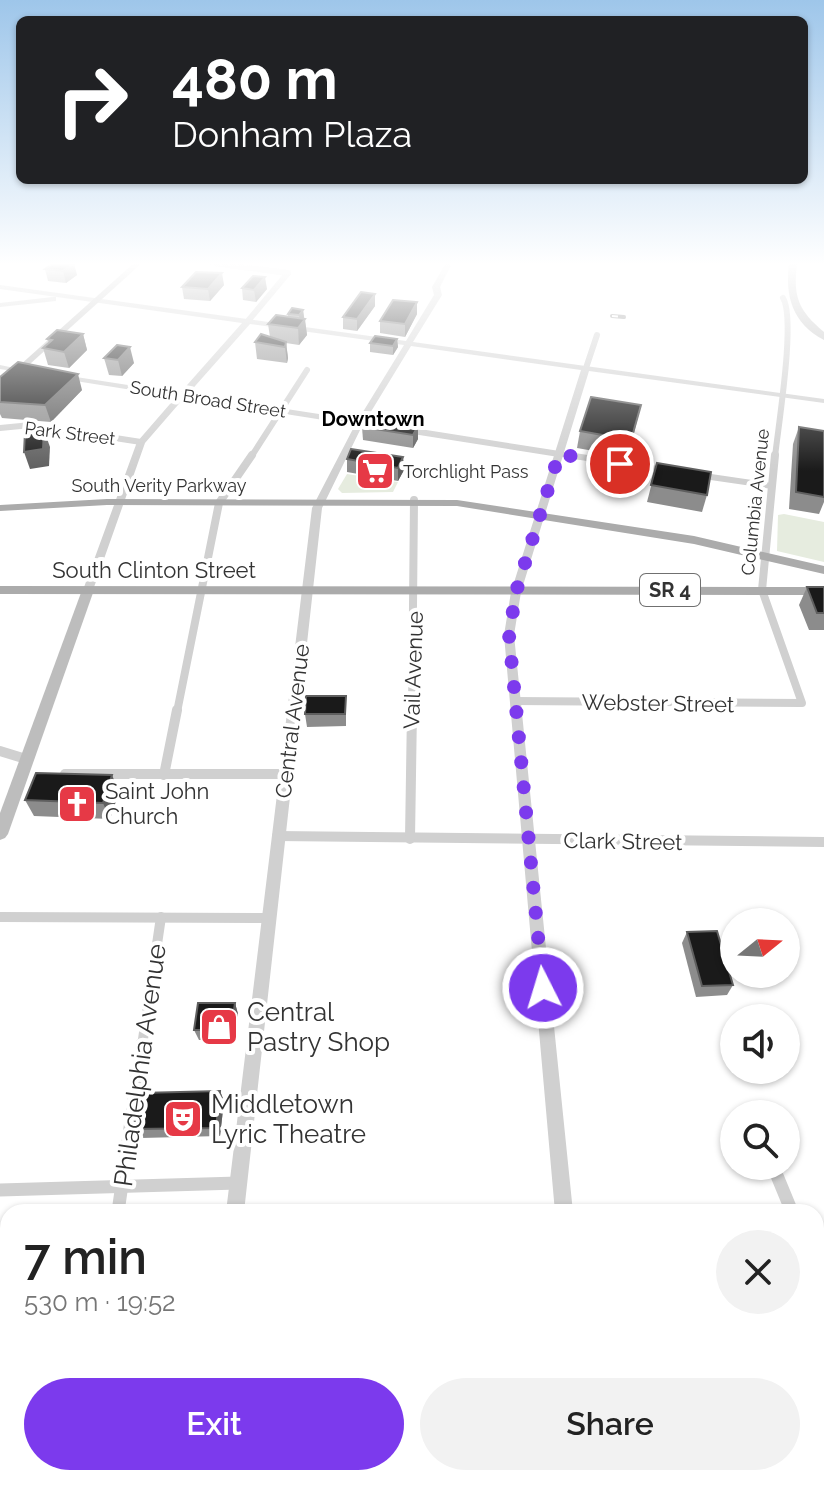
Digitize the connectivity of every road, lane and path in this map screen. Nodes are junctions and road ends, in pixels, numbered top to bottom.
1 (61, 332) edge
2 (238, 332) edge
3 (331, 332) edge
4 (415, 332) edge
5 (788, 332) edge
6 (597, 335) dead end
7 (409, 343) junction
8 (0, 367) edge
9 (586, 368) junction
10 (20, 370) junction
11 (307, 370) dead end
12 (36, 373) edge
13 (52, 375) edge
14 (0, 388) edge
15 (180, 395) junction
16 (781, 396) junction
17 (824, 401) edge
18 (283, 411) junction
19 (364, 423) junction
20 (0, 428) edge
21 (399, 429) edge
22 (141, 442) junction
23 (559, 454) junction
24 (666, 470) edge
25 (696, 475) edge
26 (772, 486) junction
27 (414, 500) junction
28 (118, 502) junction
29 (319, 502) junction
30 (219, 503) junction
31 (0, 508) edge
32 (540, 516) junction
33 (766, 558) junction
34 (824, 570) edge
35 (0, 590) edge
36 (88, 590) junction
37 (308, 590) junction
38 (415, 590) junction
39 (762, 590) junction
40 (199, 591) junction
41 (824, 591) edge
42 (516, 592) junction
43 (514, 701) junction
44 (802, 703) joint
45 (0, 751) edge
46 (26, 759) junction
47 (21, 774) junction
48 (37, 774) edge
49 (51, 774) edge
50 (286, 774) junction
51 (164, 775) junction
52 (0, 834) edge
53 (277, 836) junction
54 (410, 839) junction
55 (529, 839) junction
56 (824, 842) edge
57 (0, 917) edge
58 (161, 917) junction
59 (269, 918) junction
60 (779, 1180) edge
61 (238, 1183) junction
62 (122, 1187) junction
63 (0, 1190) edge
64 (119, 1204) edge
65 (236, 1204) edge
66 (563, 1204) edge
67 (789, 1204) edge

1 - 10 main road
2 - 15 street
3 - 7 street
4 - 7 street, Central Avenue
5 - 16 street, Columbia Avenue
6 - 9 street
7 - 9 street
7 - 19 street, Central Avenue
8 - 10 street
9 - 16 street
9 - 23 street
10 - 12 street
10 - 14 main road
11 - 18 street
13 - 15 street, South Broad Street
15 - 18 street, South Broad Street
15 - 22 street
16 - 17 street
16 - 26 street, Columbia Avenue
18 - 19 street, South Broad Street
18 - 30 street
19 - 29 street, Central Avenue
20 - 22 street, Park Street
21 - 23 street
22 - 28 street
23 - 24 street
23 - 32 street
25 - 26 street
26 - 33 street, Columbia Avenue
27 - 29 main road, SR 4
27 - 32 main road, SR 4
27 - 38 street, Vail Avenue
28 - 30 main road, South Verity Parkway / SR 4
28 - 31 main road, South Verity Parkway / SR 4
28 - 36 street
29 - 30 main road, South Verity Parkway / SR 4
29 - 37 street, Central Avenue
30 - 40 street
32 - 33 main road, SR 4
32 - 42 street
33 - 34 main road, SR 4
33 - 39 street, Columbia Avenue
35 - 36 main road, South Clinton Street / SR 4
36 - 40 main road, South Clinton Street / SR 4
36 - 46 main road
37 - 38 main road, SR 4
37 - 40 main road, South Clinton Street / SR 4
37 - 50 street, Central Avenue
38 - 42 main road, SR 4
38 - 54 street, Vail Avenue
39 - 41 main road, SR 4
39 - 42 main road, SR 4
39 - 44 street, Columbia Avenue
40 - 51 street
42 - 43 street
43 - 44 street, Webster Street
43 - 55 street
45 - 46 street
46 - 47 main road
47 - 48 street
47 - 52 main road
49 - 51 street
50 - 51 street
50 - 53 street, Central Avenue
53 - 54 street, Clark Street
53 - 59 street, Central Avenue
54 - 55 street, Clark Street
55 - 56 street, Clark Street
55 - 66 street
57 - 58 street
58 - 59 street
58 - 62 street, Philadelphia Avenue
59 - 61 street, Central Avenue
60 - 67 street
61 - 62 street
61 - 65 street, Central Avenue
62 - 63 street
62 - 64 street, Philadelphia Avenue

